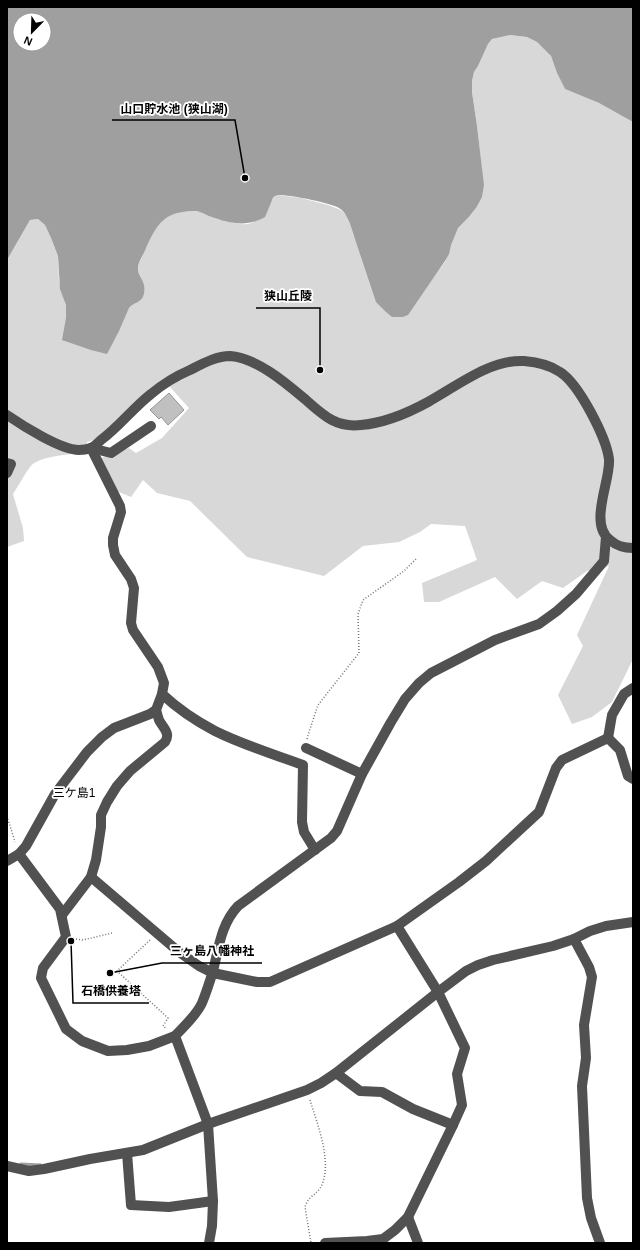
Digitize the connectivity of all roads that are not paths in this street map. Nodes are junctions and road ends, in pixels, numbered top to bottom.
1 (7, 415) edge
2 (151, 426) dead end
3 (91, 448) junction
4 (7, 463) edge
5 (7, 473) edge
6 (606, 538) junction
7 (633, 548) edge
8 (633, 688) edge
9 (162, 694) junction
10 (156, 710) junction
11 (608, 738) junction
12 (306, 748) road end
13 (362, 774) junction
14 (633, 779) edge
15 (315, 850) junction
16 (19, 854) junction
17 (7, 861) edge
18 (91, 876) junction
19 (62, 915) junction
20 (633, 922) edge
21 (397, 926) junction
22 (574, 939) junction
23 (212, 973) junction
24 (438, 992) junction
25 (175, 1036) junction
26 (336, 1073) junction
27 (208, 1124) junction
28 (453, 1125) junction
29 (127, 1153) junction
30 (7, 1166) edge
31 (213, 1201) junction
32 (408, 1217) junction
33 (383, 1241) edge
34 (209, 1243) edge
35 (325, 1243) edge
36 (418, 1243) edge
37 (600, 1243) edge

1 - 3 street
2 - 3 street
3 - 6 street
3 - 9 street
4 - 5 street
6 - 7 street
6 - 13 street
8 - 11 street
9 - 10 street
9 - 15 street
10 - 16 street
10 - 18 street
11 - 14 street
11 - 21 street
12 - 13 street
13 - 15 street
15 - 23 street
16 - 17 street
16 - 19 street
18 - 19 street
18 - 23 street
19 - 25 street
20 - 22 street
21 - 23 street
21 - 24 street
22 - 24 street
22 - 37 street
23 - 25 street
24 - 26 street
24 - 28 street
25 - 27 street
26 - 27 street
26 - 28 street
27 - 29 street
27 - 31 street
28 - 32 street
29 - 30 street
29 - 31 street
31 - 34 street
32 - 33 street
32 - 36 street
33 - 35 street

